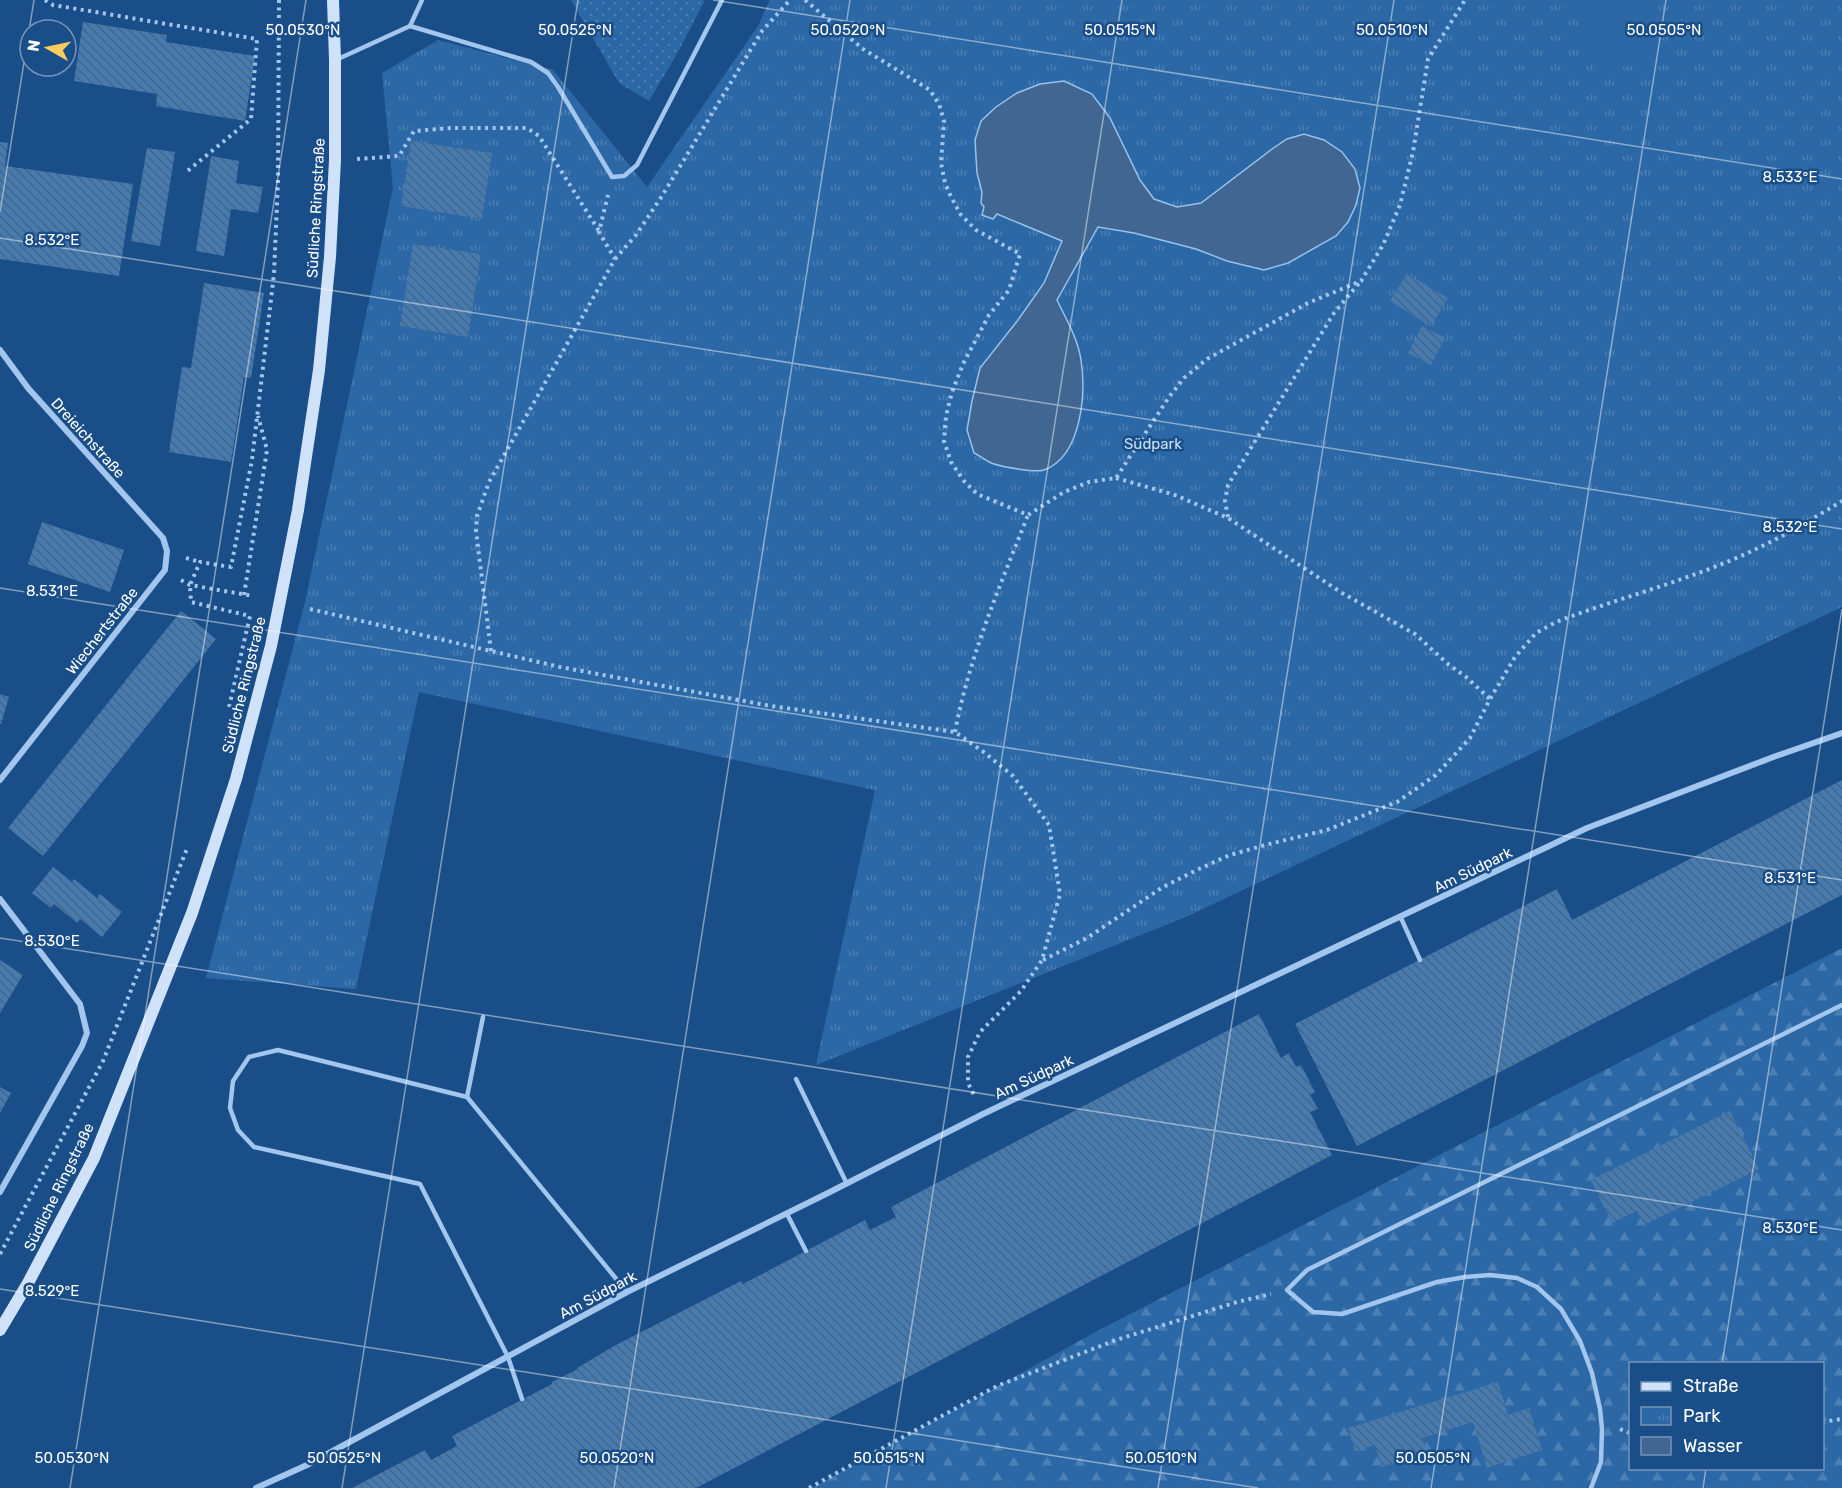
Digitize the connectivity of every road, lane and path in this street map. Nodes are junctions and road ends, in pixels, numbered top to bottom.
1 (45, 0) edge
2 (279, 0) edge
3 (333, 0) edge
4 (422, 0) edge
5 (722, 0) edge
6 (790, 0) edge
7 (805, 0) edge
8 (1465, 0) edge
9 (410, 26) junction
10 (335, 60) junction
11 (335, 160) junction
12 (185, 172) dead end
13 (612, 177) junction
14 (599, 232) junction
15 (615, 259) junction
16 (1360, 281) junction
17 (0, 351) edge
18 (258, 414) junction
19 (1116, 478) junction
20 (1842, 501) edge
21 (1028, 515) junction
22 (1228, 518) junction
23 (163, 538) joint
24 (198, 587) dead end
25 (244, 595) junction
26 (253, 596) dead end
27 (310, 609) dead end
28 (490, 651) junction
29 (1490, 699) junction
30 (228, 709) dead end
31 (955, 732) junction
32 (1842, 733) edge
33 (0, 780) edge
34 (188, 845) dead end
35 (0, 899) edge
36 (1401, 918) junction
37 (1042, 960) junction
38 (1420, 960) dead end
39 (1842, 1005) edge
40 (483, 1017) dead end
41 (796, 1079) dead end
42 (467, 1097) junction
43 (982, 1114) junction
44 (847, 1184) junction
45 (0, 1191) edge
46 (787, 1214) junction
47 (806, 1251) dead end
48 (0, 1254) edge
49 (1287, 1290) junction
50 (627, 1292) junction
51 (0, 1330) edge
52 (508, 1357) junction
53 (522, 1399) dead end
54 (1842, 1419) edge
55 (1824, 1422) edge
56 (256, 1488) edge
57 (809, 1488) edge
58 (1591, 1488) edge

1 - 12 path
2 - 18 path
3 - 10 main road, Südliche Ringstraße
4 - 9 lane
5 - 13 lane
6 - 15 path
7 - 21 path
8 - 16 path
9 - 10 lane
9 - 13 lane
10 - 11 main road, Südliche Ringstraße
11 - 14 path
11 - 51 main road, Südliche Ringstraße
13 - 14 path
14 - 15 path
15 - 28 path
16 - 19 path
16 - 22 path
17 - 23 street, Dreieichstraße
18 - 25 path
18 - 30 path
19 - 21 path
19 - 22 path
20 - 29 path
21 - 31 path
22 - 29 path
23 - 33 street, Wiechertstraße
24 - 25 path
25 - 26 path
27 - 28 path
28 - 31 path
29 - 37 path
31 - 37 path
32 - 36 street, Am Südpark
34 - 48 path
35 - 45 street
36 - 38 lane
36 - 43 street, Am Südpark
37 - 43 path
39 - 49 lane
40 - 42 lane
41 - 44 lane
42 - 50 lane
42 - 52 lane
43 - 44 street, Am Südpark
44 - 46 street, Am Südpark
46 - 47 lane
46 - 50 street, Am Südpark
49 - 57 path
49 - 58 lane
50 - 52 street, Am Südpark
52 - 53 lane
52 - 56 street, Am Südpark
54 - 55 path

